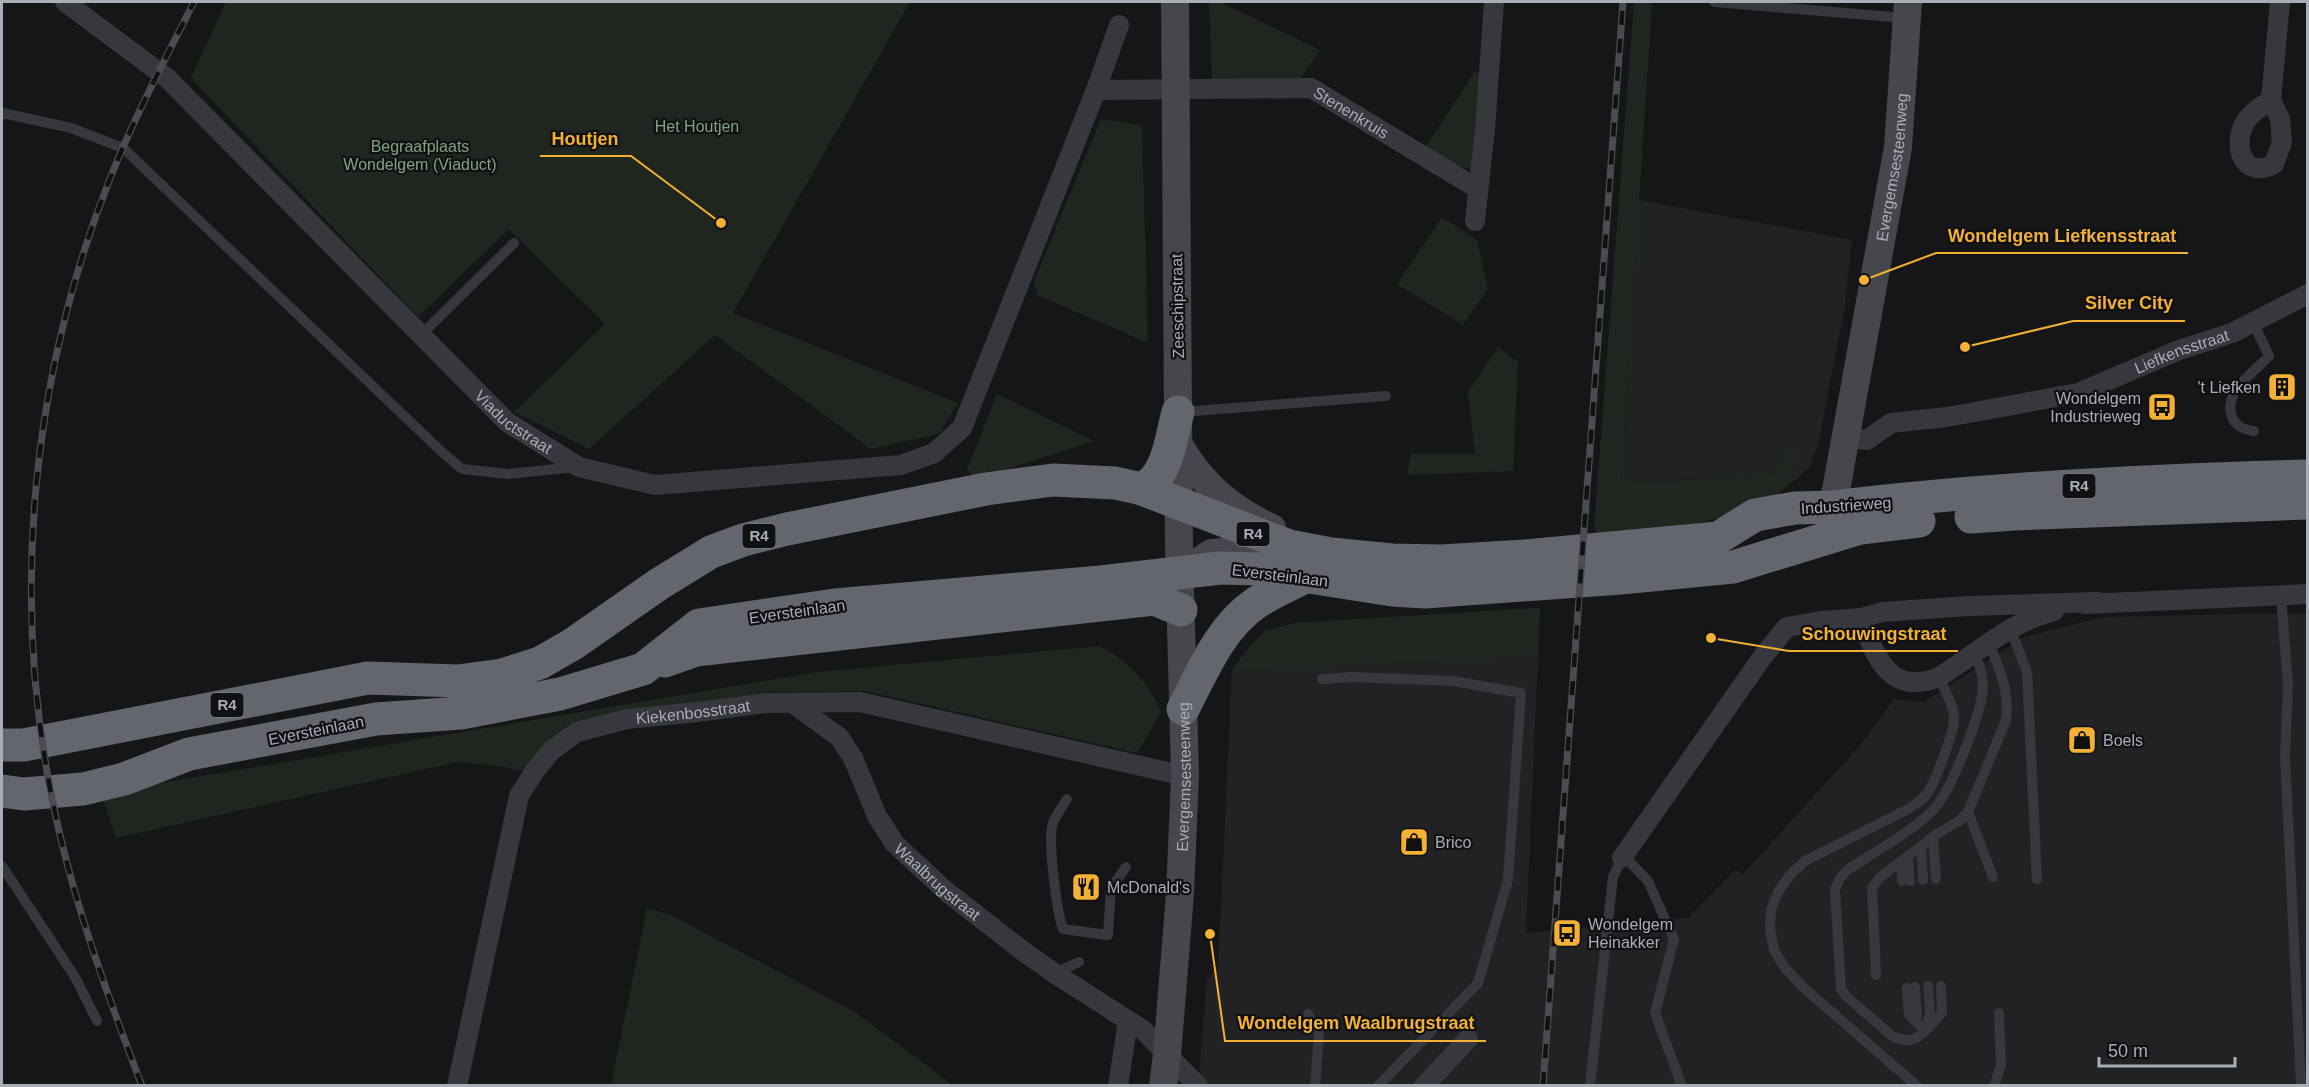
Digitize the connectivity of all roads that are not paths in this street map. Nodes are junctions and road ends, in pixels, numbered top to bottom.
1 (65, 2) edge
2 (1175, 2) edge
3 (1494, 2) edge
4 (1714, 2) edge
5 (2280, 2) edge
6 (1907, 10) edge
7 (1119, 25) dead end
8 (1175, 89) junction
9 (1096, 90) junction
10 (2271, 100) dead end
11 (2, 115) edge
12 (1478, 189) junction
13 (1474, 221) dead end
14 (514, 243) dead end
15 (2307, 294) edge
16 (2253, 322) junction
17 (422, 334) junction
18 (1386, 396) dead end
19 (1178, 428) junction
20 (2254, 431) dead end
21 (1844, 437) junction
22 (579, 467) junction
23 (2307, 476) edge
24 (1142, 489) junction
25 (1179, 503) junction
26 (2307, 503) edge
27 (1833, 507) junction
28 (1331, 554) junction
29 (1180, 573) junction
30 (1305, 577) junction
31 (1425, 592) joint
32 (2307, 594) edge
33 (2281, 595) junction
34 (2098, 602) junction
35 (1181, 610) junction
36 (1861, 618) junction
37 (2010, 628) junction
38 (1981, 647) junction
39 (643, 669) junction
40 (1939, 677) junction
41 (1322, 679) dead end
42 (792, 703) junction
43 (1183, 709) junction
44 (13, 745) edge
45 (1185, 776) junction
46 (13, 792) edge
47 (1067, 799) dead end
48 (1968, 812) junction
49 (1933, 838) junction
50 (1921, 847) junction
51 (1623, 855) junction
52 (1904, 859) junction
53 (2, 866) edge
54 (1126, 867) dead end
55 (1993, 877) dead end
56 (1936, 879) dead end
57 (2037, 879) dead end
58 (1923, 880) dead end
59 (1906, 881) dead end
60 (1079, 962) dead end
61 (1054, 973) junction
62 (1876, 975) dead end
63 (1928, 986) dead end
64 (1941, 986) dead end
65 (1911, 987) dead end
66 (1999, 1013) dead end
67 (1308, 1014) dead end
68 (98, 1020) dead end
69 (1128, 1022) junction
70 (1925, 1030) junction
71 (1468, 1039) dead end
72 (1167, 1054) junction
73 (456, 1086) edge
74 (1118, 1086) edge
75 (1163, 1086) edge
76 (1198, 1086) edge
77 (1315, 1086) edge
78 (1378, 1086) edge
79 (1424, 1086) edge
80 (1590, 1086) edge
81 (1682, 1086) edge
82 (1917, 1086) edge
83 (1994, 1086) edge
84 (2301, 1086) edge

1 - 17 street, Viaductstraat
2 - 8 main road, Zeeschipstraat
3 - 12 street
4 - 6 lane
5 - 10 street
6 - 21 main road, Evergemsesteenweg
7 - 9 street
8 - 9 street, Stenenkruis
8 - 12 street, Stenenkruis
8 - 19 main road, Zeeschipstraat
9 - 22 street, Viaductstraat
11 - 22 lane
12 - 13 street
14 - 17 lane
15 - 16 street, Liefkensstraat
16 - 20 lane
16 - 21 street, Liefkensstraat
17 - 22 street, Viaductstraat
18 - 19 lane
19 - 24 highway
19 - 25 main road, Zeeschipstraat
19 - 28 main road
21 - 27 main road, Evergemsesteenweg
23 - 27 highway, Industrieweg / R4
24 - 25 highway, R4
24 - 44 highway, R4
25 - 28 highway, R4
25 - 29 main road, Zeeschipstraat
26 - 31 highway, Industrieweg / R4
27 - 28 highway, Industrieweg / R4
28 - 29 main road
29 - 30 highway, Eversteinlaan / R4
29 - 35 main road, Zeeschipstraat
29 - 39 highway, Eversteinlaan / R4
30 - 31 highway, Eversteinlaan / R4
30 - 43 highway
32 - 33 street
33 - 34 street
33 - 84 lane
34 - 36 street
34 - 37 street
35 - 39 highway
35 - 43 main road, Evergemsesteenweg
36 - 40 street
36 - 51 street
37 - 38 street
37 - 57 lane
38 - 40 street
38 - 48 lane
38 - 70 lane
39 - 46 highway, Eversteinlaan / R4
40 - 82 lane
41 - 78 lane
42 - 45 street, Kiekenbosstraat
42 - 61 street, Waalbrugstraat
42 - 73 street, Kiekenbosstraat
43 - 45 main road, Evergemsesteenweg
45 - 72 main road, Evergemsesteenweg
47 - 54 lane
48 - 49 lane
48 - 55 lane
49 - 50 lane
49 - 56 lane
50 - 52 lane
50 - 58 lane
51 - 80 lane
51 - 81 lane
52 - 59 lane
52 - 62 lane
53 - 68 lane
60 - 61 lane
61 - 69 street, Waalbrugstraat
63 - 70 lane
64 - 70 lane
65 - 70 lane
66 - 83 lane
67 - 77 lane
69 - 72 street, Waalbrugstraat
69 - 74 street
71 - 79 street
72 - 75 main road, Evergemsesteenweg
72 - 76 street, Waalbrugstraat

